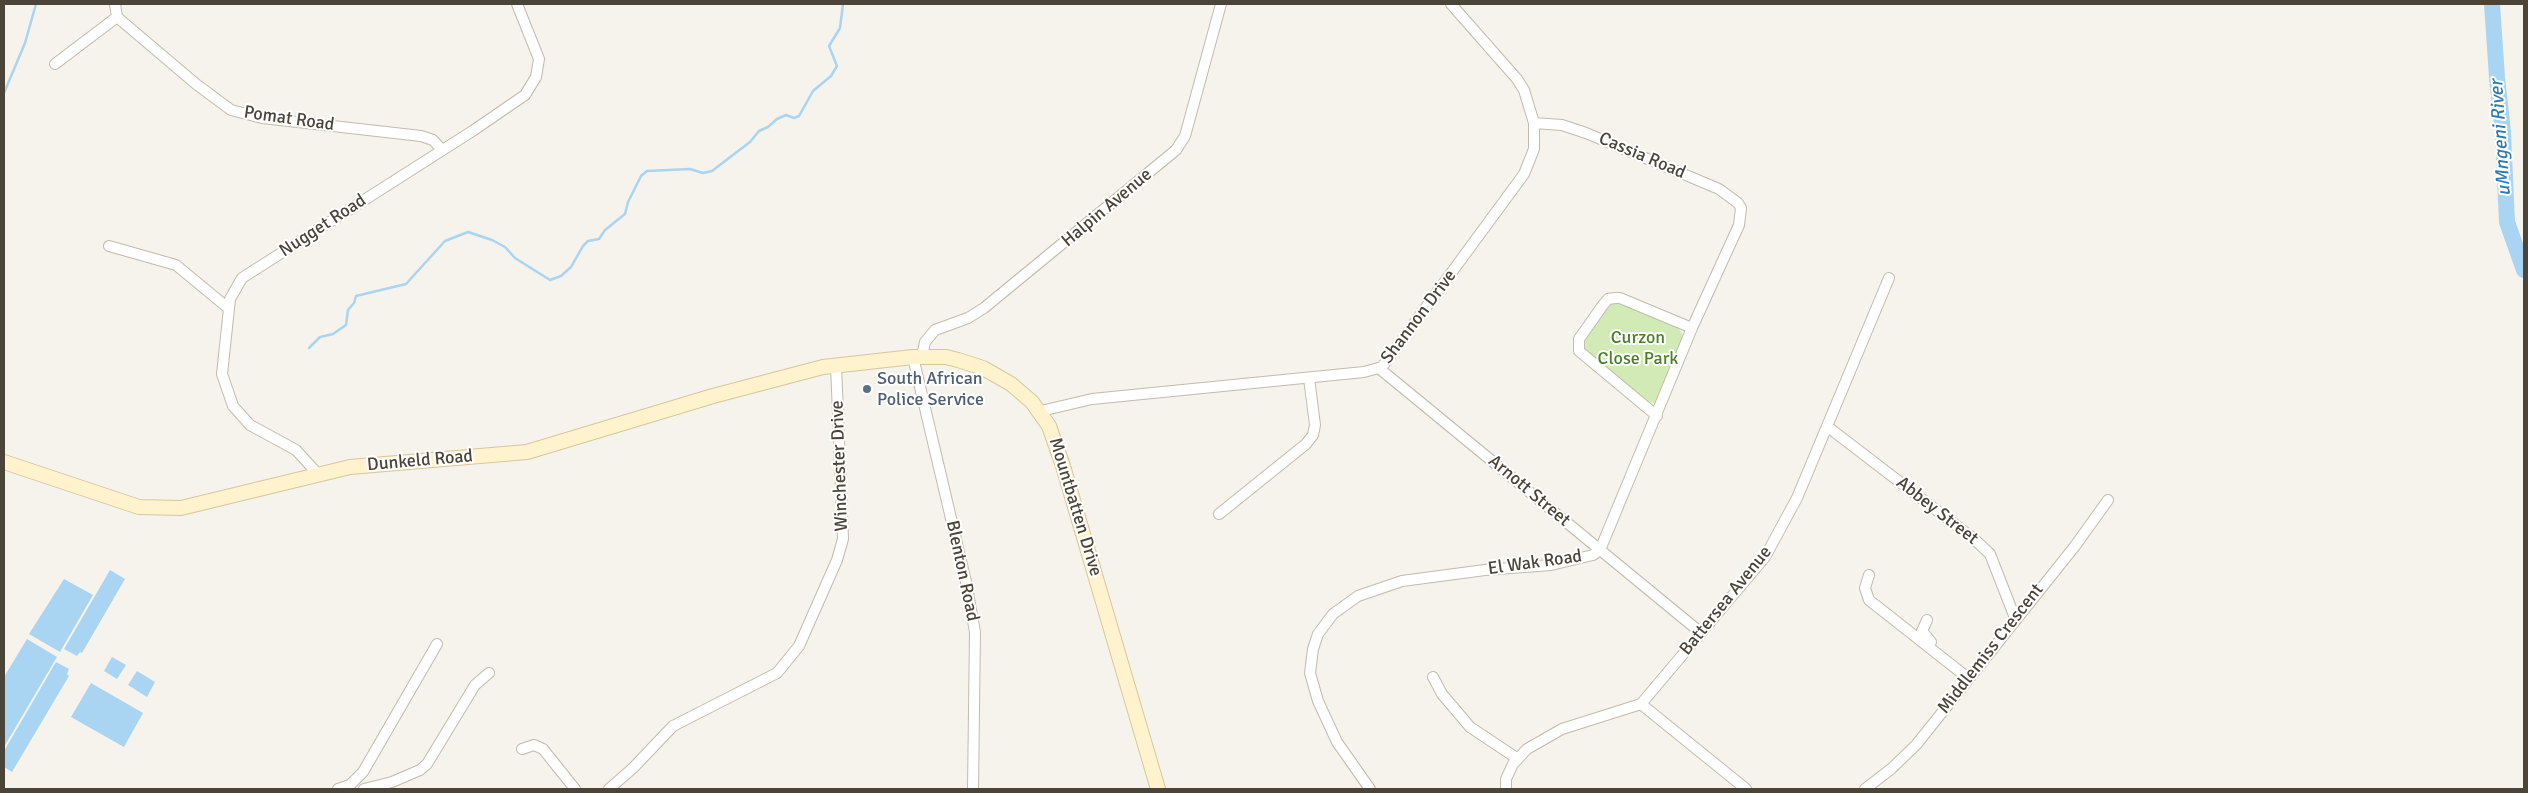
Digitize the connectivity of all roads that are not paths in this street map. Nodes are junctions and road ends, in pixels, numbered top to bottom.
1 (115, 4) edge
2 (517, 4) edge
3 (1221, 4) edge
4 (1451, 4) edge
5 (117, 17) junction
6 (55, 64) dead end
7 (1534, 124) junction
8 (442, 150) junction
9 (1740, 208) joint
10 (109, 246) dead end
11 (1889, 278) dead end
12 (228, 308) junction
13 (1692, 328) junction
14 (918, 356) junction
15 (836, 365) junction
16 (1380, 369) junction
17 (1309, 378) junction
18 (1041, 412) junction
19 (1657, 416) junction
20 (1828, 427) junction
21 (4, 462) edge
22 (317, 474) junction
23 (2108, 500) dead end
24 (1219, 514) dead end
25 (1600, 550) junction
26 (1869, 575) dead end
27 (2015, 618) junction
28 (1927, 620) dead end
29 (1700, 632) junction
30 (437, 644) dead end
31 (489, 673) dead end
32 (1970, 675) junction
33 (1433, 677) dead end
34 (1641, 704) junction
35 (522, 749) dead end
36 (1518, 759) junction
37 (354, 787) edge
38 (338, 789) edge
39 (364, 789) edge
40 (575, 789) edge
41 (609, 789) edge
42 (973, 789) edge
43 (1158, 789) edge
44 (1370, 789) edge
45 (1506, 789) edge
46 (1746, 789) edge
47 (1865, 789) edge

1 - 5 street
2 - 8 street, Nugget Road
3 - 14 street, Halpin Avenue
4 - 7 street, Shannon Drive
5 - 6 street
5 - 8 street, Pomat Road
7 - 9 street, Cassia Road
7 - 16 street, Shannon Drive
8 - 12 street, Nugget Road
9 - 13 street, El Wak Road
10 - 12 street
11 - 20 street, Battersea Avenue
12 - 22 street, Nugget Road
13 - 19 street, El Wak Road
13 - 19 street
14 - 15 main road, Mountbatten Drive
14 - 18 main road, Mountbatten Drive
14 - 42 street, Blenton Road
15 - 22 main road, Dunkeld Road
15 - 41 street, Winchester Drive
16 - 17 street, Shannon Drive
16 - 25 street, Arnott Street
17 - 18 street, Shannon Drive
17 - 24 street
18 - 43 main road, Mountbatten Drive
19 - 25 street, El Wak Road
20 - 27 street, Abbey Street
20 - 29 street, Battersea Avenue
21 - 22 main road, Dunkeld Road
23 - 27 street, Middlemiss Crescent
25 - 29 street, Arnott Street
25 - 44 street, El Wak Road
26 - 32 street
27 - 32 street, Middlemiss Crescent
28 - 32 street
29 - 34 street, Battersea Avenue
30 - 37 street
31 - 39 street
32 - 47 street, Middlemiss Crescent
33 - 36 street
34 - 36 street
34 - 46 street
35 - 40 street
36 - 45 street
37 - 38 street

